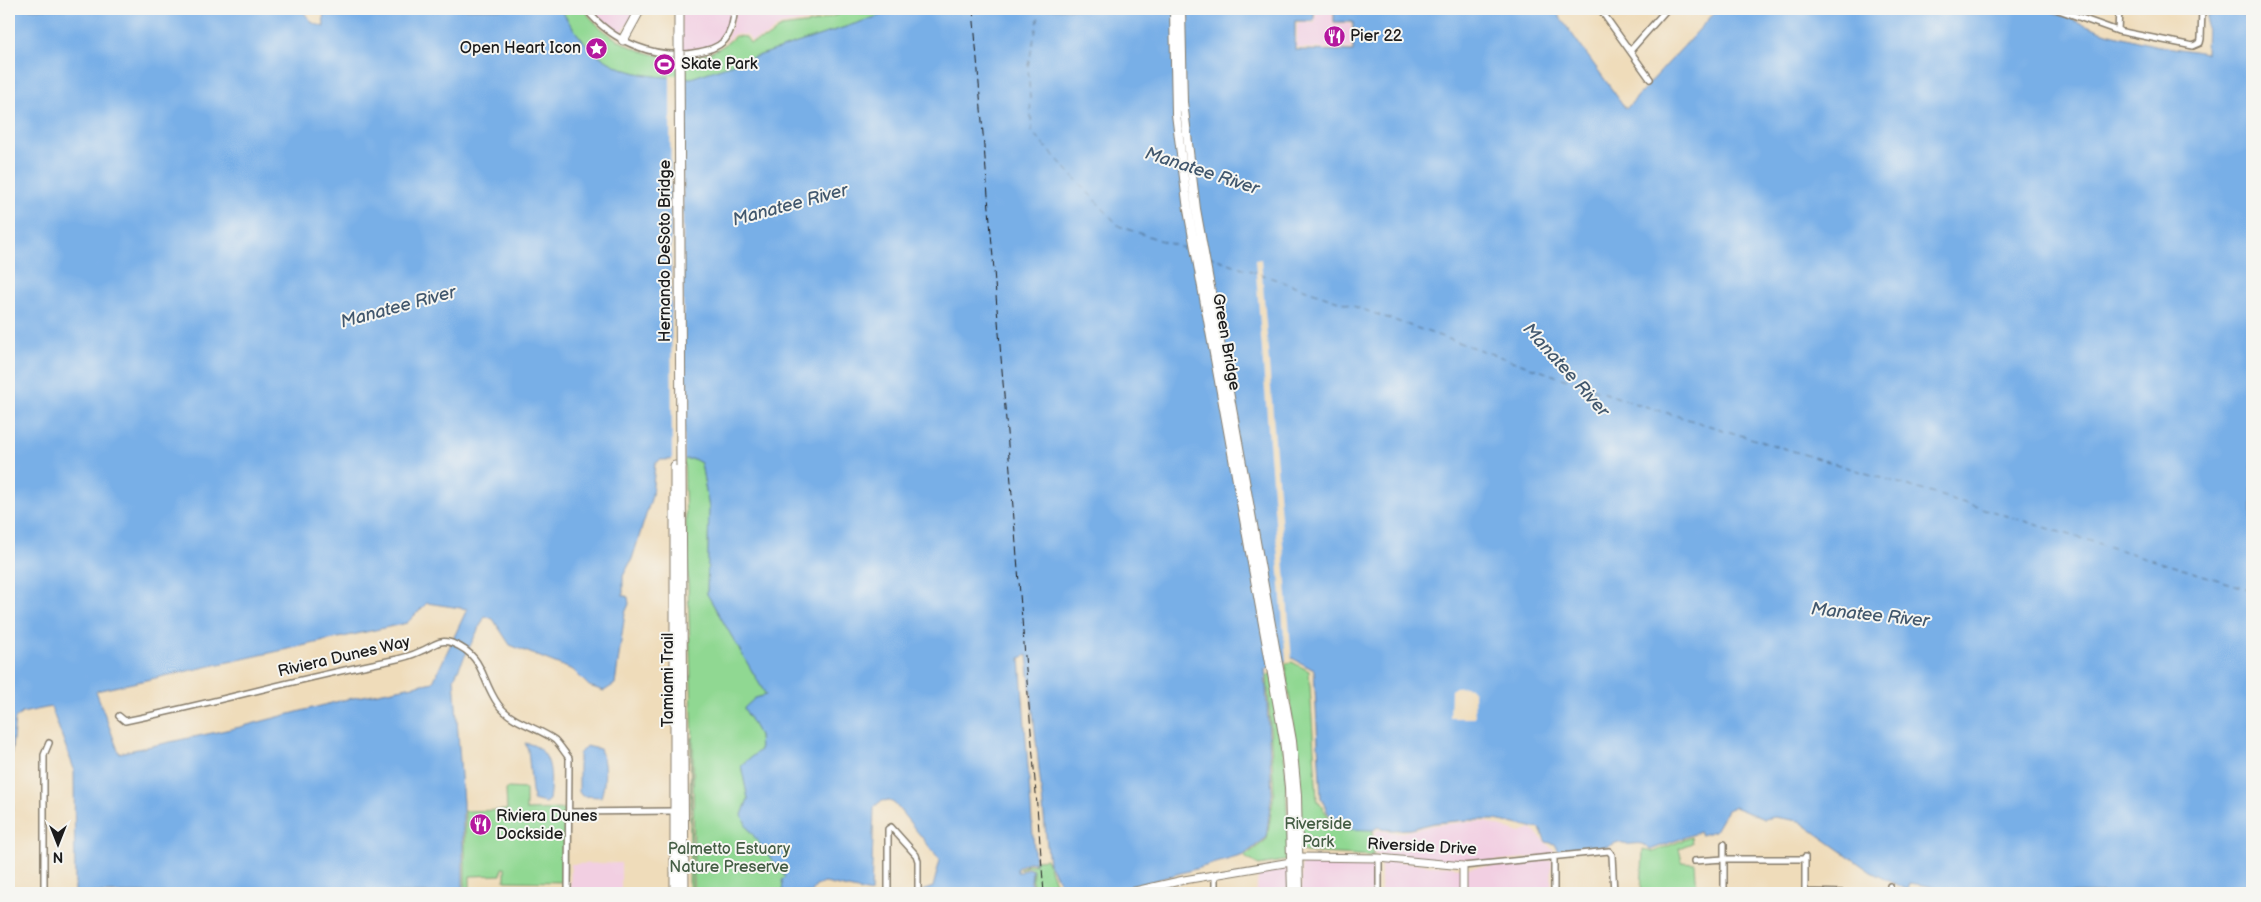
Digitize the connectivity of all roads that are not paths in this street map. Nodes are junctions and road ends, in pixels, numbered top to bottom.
1 (586, 9) edge
2 (640, 9) edge
3 (673, 9) edge
4 (679, 9) edge
5 (735, 9) edge
6 (1174, 9) edge
7 (1181, 9) edge
8 (1600, 9) edge
9 (1667, 9) edge
10 (2056, 9) edge
11 (2119, 9) edge
12 (2202, 9) edge
13 (2118, 31) junction
14 (676, 36) junction
15 (623, 40) junction
16 (1630, 51) junction
17 (1650, 79) dead end
18 (678, 466) joint
19 (1277, 677) junction
20 (679, 679) junction
21 (119, 716) dead end
22 (49, 743) dead end
23 (1289, 787) junction
24 (675, 811) junction
25 (569, 812) junction
26 (900, 836) junction
27 (888, 841) junction
28 (1724, 844) dead end
29 (1298, 857) junction
30 (1554, 857) junction
31 (1378, 858) junction
32 (1724, 859) junction
33 (1694, 861) dead end
34 (1291, 862) junction
35 (1463, 866) junction
36 (1215, 874) junction
37 (1890, 886) dead end
38 (44, 893) edge
39 (568, 893) edge
40 (675, 893) edge
41 (684, 893) edge
42 (888, 893) edge
43 (918, 893) edge
44 (1126, 893) edge
45 (1215, 893) edge
46 (1292, 893) edge
47 (1298, 893) edge
48 (1378, 893) edge
49 (1463, 893) edge
50 (1554, 893) edge
51 (1614, 893) edge
52 (1724, 893) edge
53 (1805, 893) edge
54 (1845, 893) edge
55 (1890, 893) edge

1 - 15 street
2 - 15 highway
3 - 14 highway
4 - 14 highway
5 - 15 street
6 - 19 main road, Green Bridge
7 - 19 main road, Green Bridge
8 - 16 street
9 - 16 street
10 - 13 street
11 - 13 street
12 - 13 street
14 - 18 highway, Hernando DeSoto Bridge
16 - 17 street
18 - 20 highway, Tamiami Trail
19 - 23 main road
19 - 29 main road
20 - 24 highway, Tamiami Trail
20 - 41 highway, Tamiami Trail
21 - 25 street, Riviera Dunes Way
22 - 38 street
23 - 29 main road
23 - 34 main road
24 - 25 street
24 - 40 highway, Tamiami Trail
25 - 39 street, Riviera Dunes Way
26 - 27 street
26 - 27 street
26 - 43 street
27 - 42 street
28 - 32 street
29 - 31 street, Riverside Drive
29 - 47 main road
30 - 35 street, Riverside Drive
30 - 50 street
30 - 51 street, Riverside Drive
31 - 35 street, Riverside Drive
31 - 48 street
32 - 33 street
32 - 52 street
32 - 53 street
34 - 36 street
34 - 46 main road
34 - 47 main road
35 - 49 street
36 - 44 street
36 - 45 street
37 - 55 street
53 - 54 street

